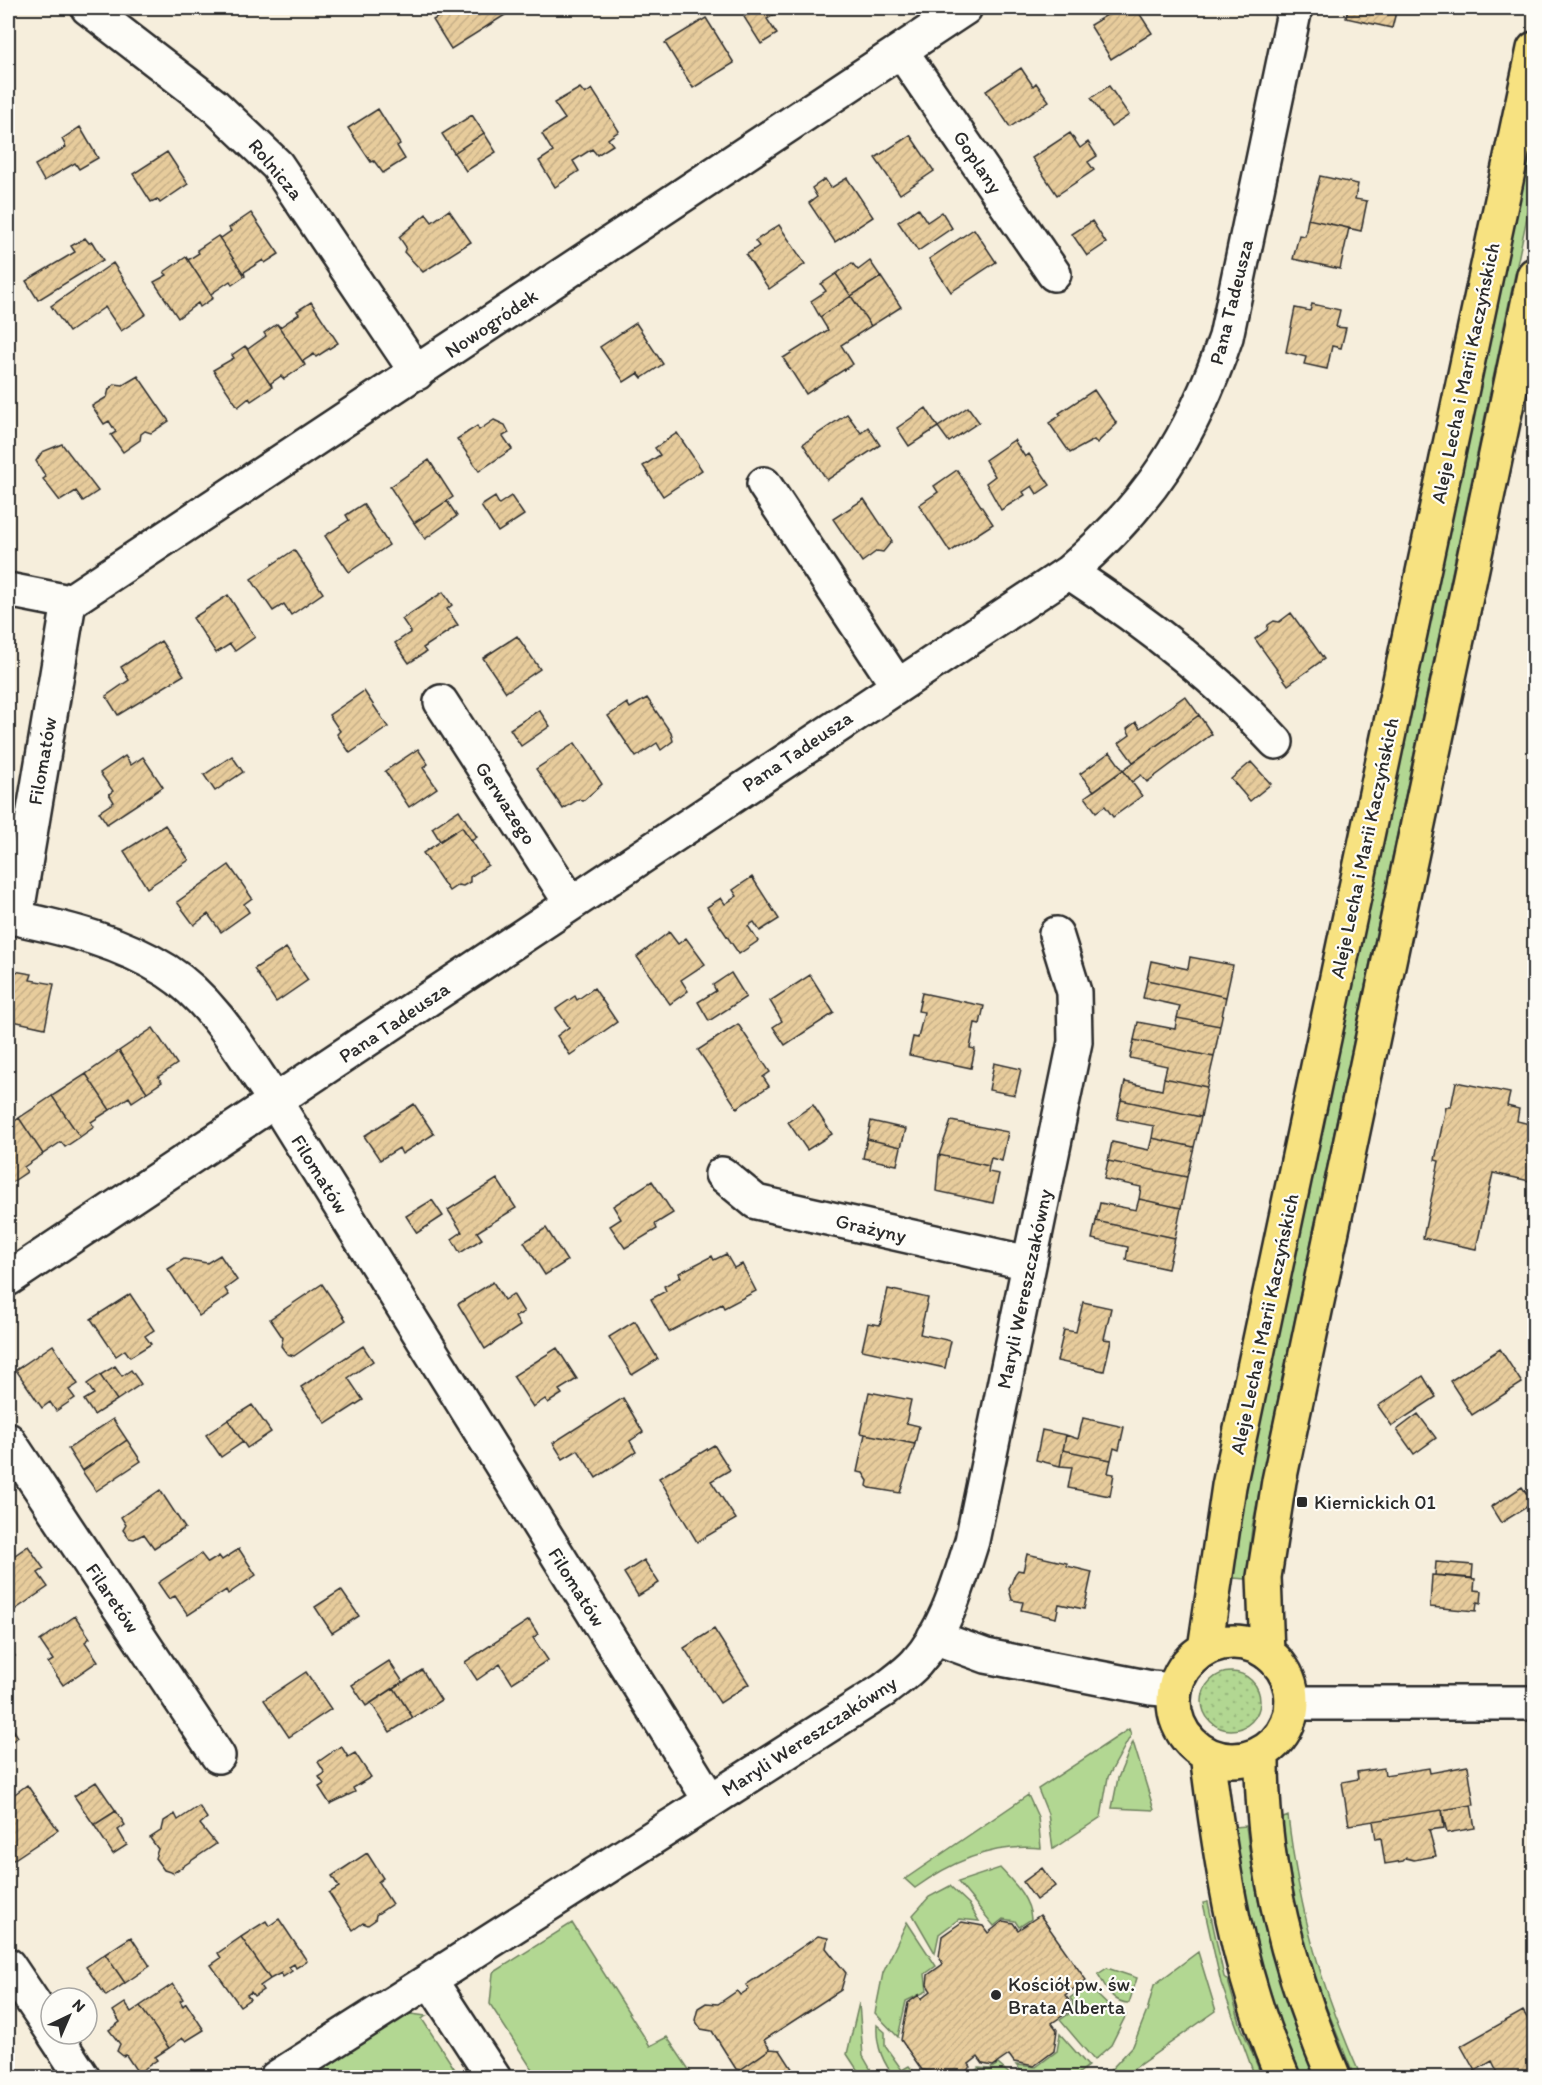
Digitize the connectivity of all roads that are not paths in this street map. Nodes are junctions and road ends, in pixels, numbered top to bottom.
1 (91, 8) edge
2 (965, 8) edge
3 (1295, 8) edge
4 (1534, 50) edge
5 (901, 51) junction
6 (1054, 274) dead end
7 (1534, 275) edge
8 (417, 373) junction
9 (764, 484) dead end
10 (1069, 572) junction
11 (8, 590) edge
12 (69, 602) junction
13 (897, 685) junction
14 (441, 702) dead end
15 (1276, 742) dead end
16 (571, 903) junction
17 (12, 917) edge
18 (1056, 934) dead end
19 (275, 1101) junction
20 (722, 1174) dead end
21 (1029, 1263) junction
22 (8, 1279) edge
23 (8, 1440) edge
24 (934, 1637) junction
25 (1205, 1648) junction
26 (1267, 1653) junction
27 (1174, 1690) junction
28 (1292, 1703) junction
29 (1534, 1703) edge
30 (1262, 1752) junction
31 (1207, 1754) junction
32 (218, 1756) dead end
33 (710, 1800) junction
34 (8, 1965) edge
35 (430, 1980) junction
36 (39, 2012) edge
37 (62, 2046) edge
38 (83, 2078) edge
39 (276, 2078) edge
40 (494, 2078) edge
41 (1283, 2078) edge
42 (1334, 2078) edge

1 - 8 street, Rolnicza
2 - 5 street, Nowogródek
3 - 10 street, Pana Tadeusza
4 - 25 main road, Aleje Lecha i Marii Kaczyńskich
5 - 6 street, Goplany
5 - 8 street, Nowogródek
7 - 26 main road
8 - 12 street, Nowogródek
9 - 13 street
10 - 13 street, Pana Tadeusza
10 - 15 street
11 - 12 street
12 - 17 street, Filomatów
13 - 16 street, Pana Tadeusza
14 - 16 street, Gerwazego
16 - 19 street, Pana Tadeusza
17 - 19 street, Filomatów
18 - 21 street, Maryli Wereszczakówny
19 - 22 street, Pana Tadeusza
19 - 33 street, Filomatów
20 - 21 street, Grażyny
21 - 24 street, Maryli Wereszczakówny
23 - 32 street, Filaretów
24 - 27 street
24 - 33 street, Maryli Wereszczakówny
25 - 26 main road
25 - 27 main road
26 - 28 main road
27 - 31 main road
28 - 29 street
28 - 30 main road
30 - 31 main road
30 - 42 main road
31 - 41 main road
33 - 35 street, Maryli Wereszczakówny
34 - 36 street
35 - 39 street, Maryli Wereszczakówny
35 - 40 street
37 - 38 street

